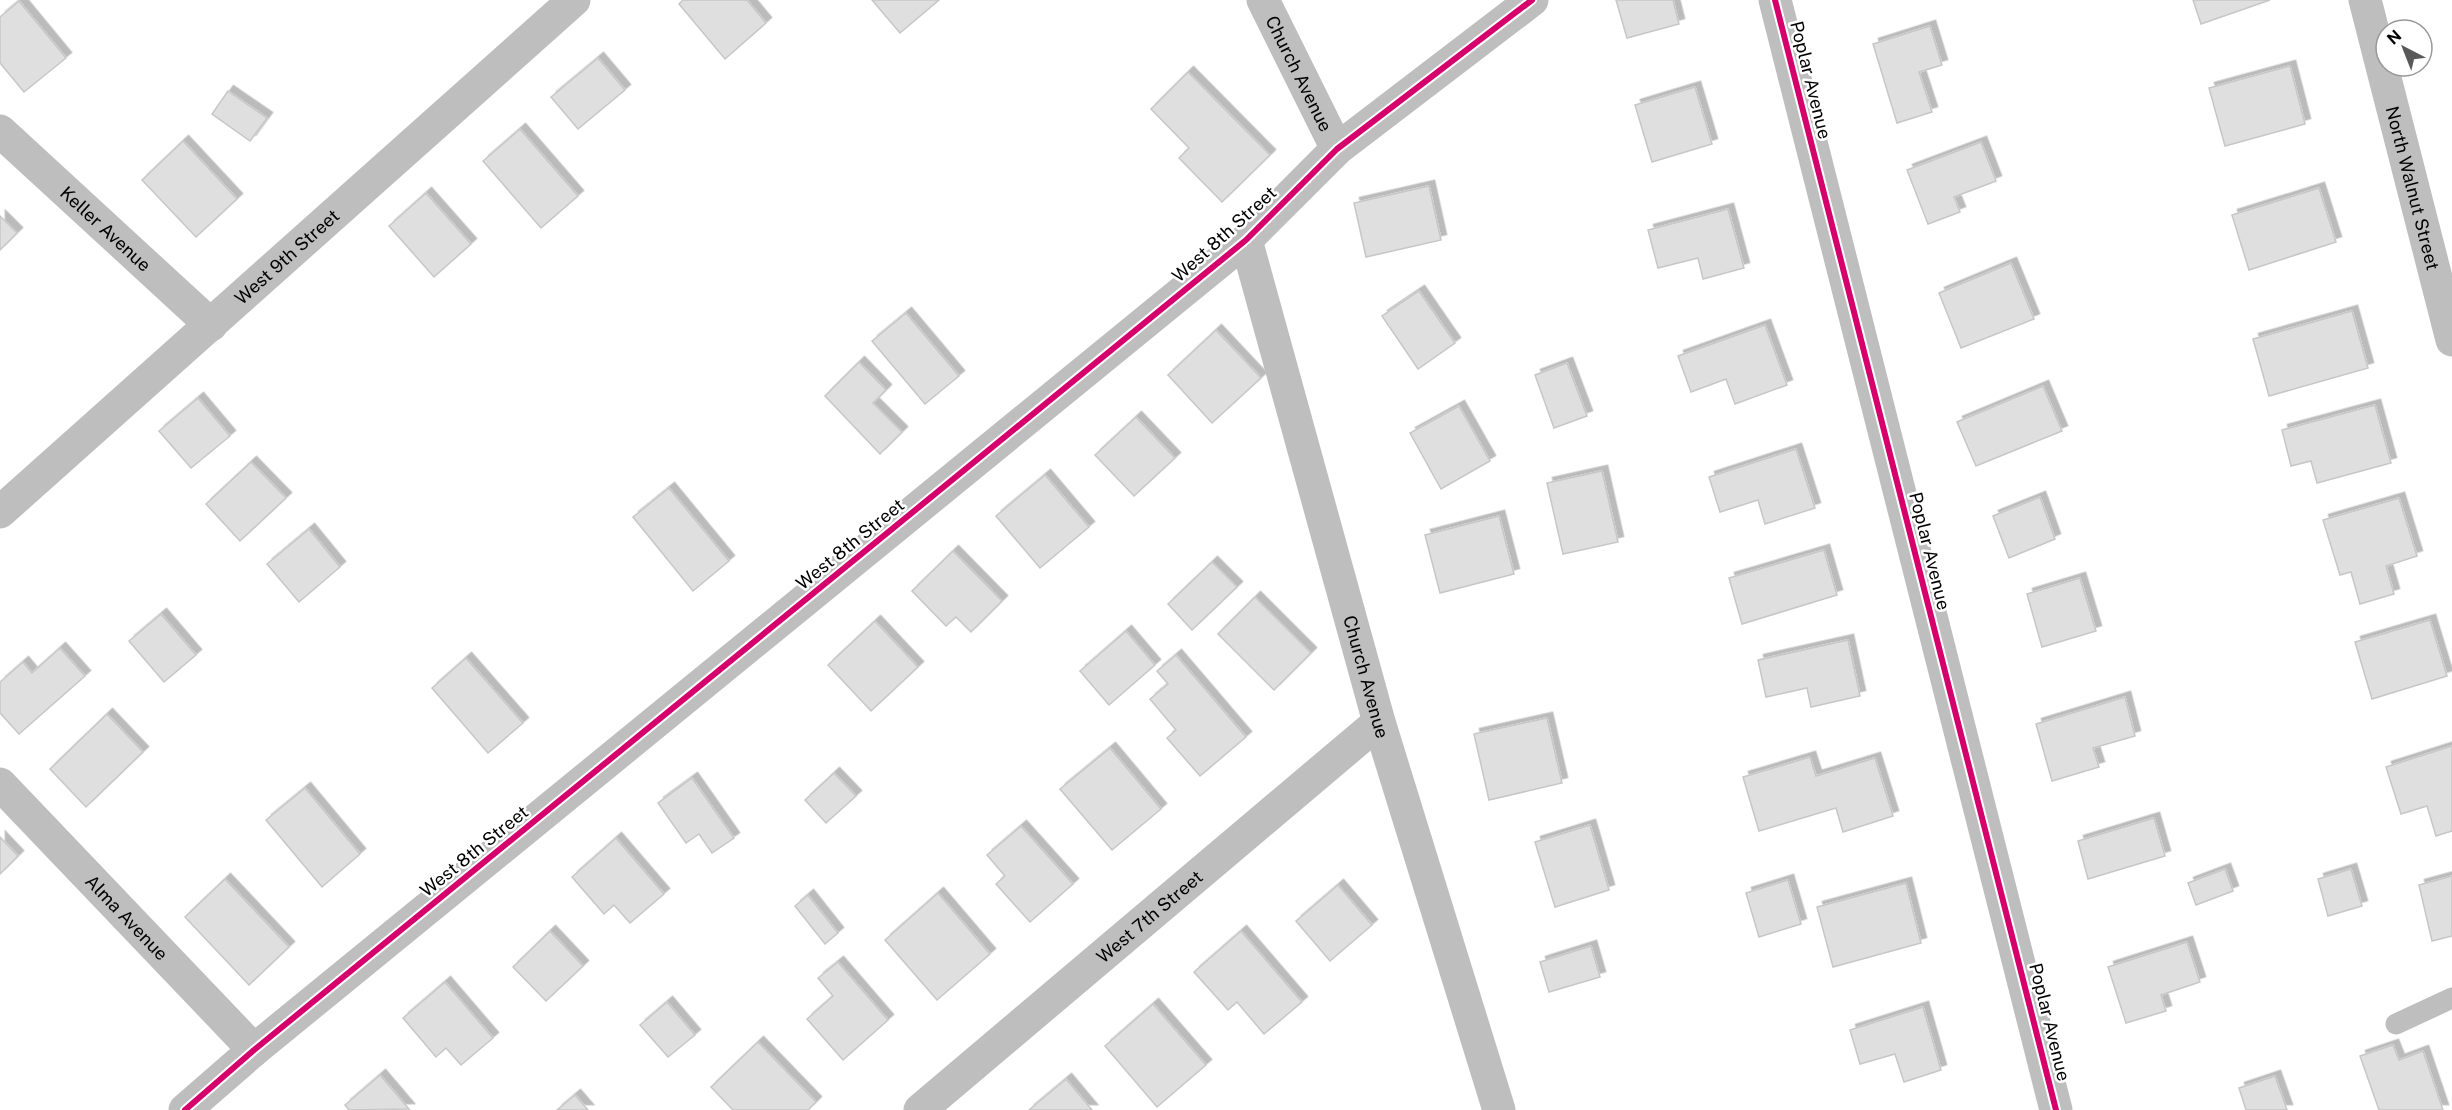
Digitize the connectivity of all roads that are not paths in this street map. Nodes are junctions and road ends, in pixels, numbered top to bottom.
1 (574, 0) edge
2 (1263, 0) edge
3 (1532, 0) edge
4 (1775, 0) edge
5 (2365, 0) edge
6 (0, 131) edge
7 (1337, 149) junction
8 (1246, 240) junction
9 (211, 325) junction
10 (2452, 340) edge
11 (0, 512) edge
12 (1379, 722) junction
13 (0, 784) edge
14 (2452, 998) edge
15 (2396, 1024) dead end
16 (254, 1050) junction
17 (185, 1110) edge
18 (920, 1110) edge
19 (1498, 1110) edge
20 (2056, 1110) edge

1 - 9 street, West 9th Street
2 - 7 street, Church Avenue
3 - 7 street, West 8th Street
4 - 20 street, Poplar Avenue
5 - 10 street, North Walnut Street
6 - 9 street, Keller Avenue
7 - 8 street, West 8th Street
8 - 12 street, Church Avenue
8 - 16 street, West 8th Street
9 - 11 street, West 9th Street
12 - 18 street, West 7th Street
12 - 19 street, Church Avenue
13 - 16 street, Alma Avenue
14 - 15 lane
16 - 17 street, West 8th Street

